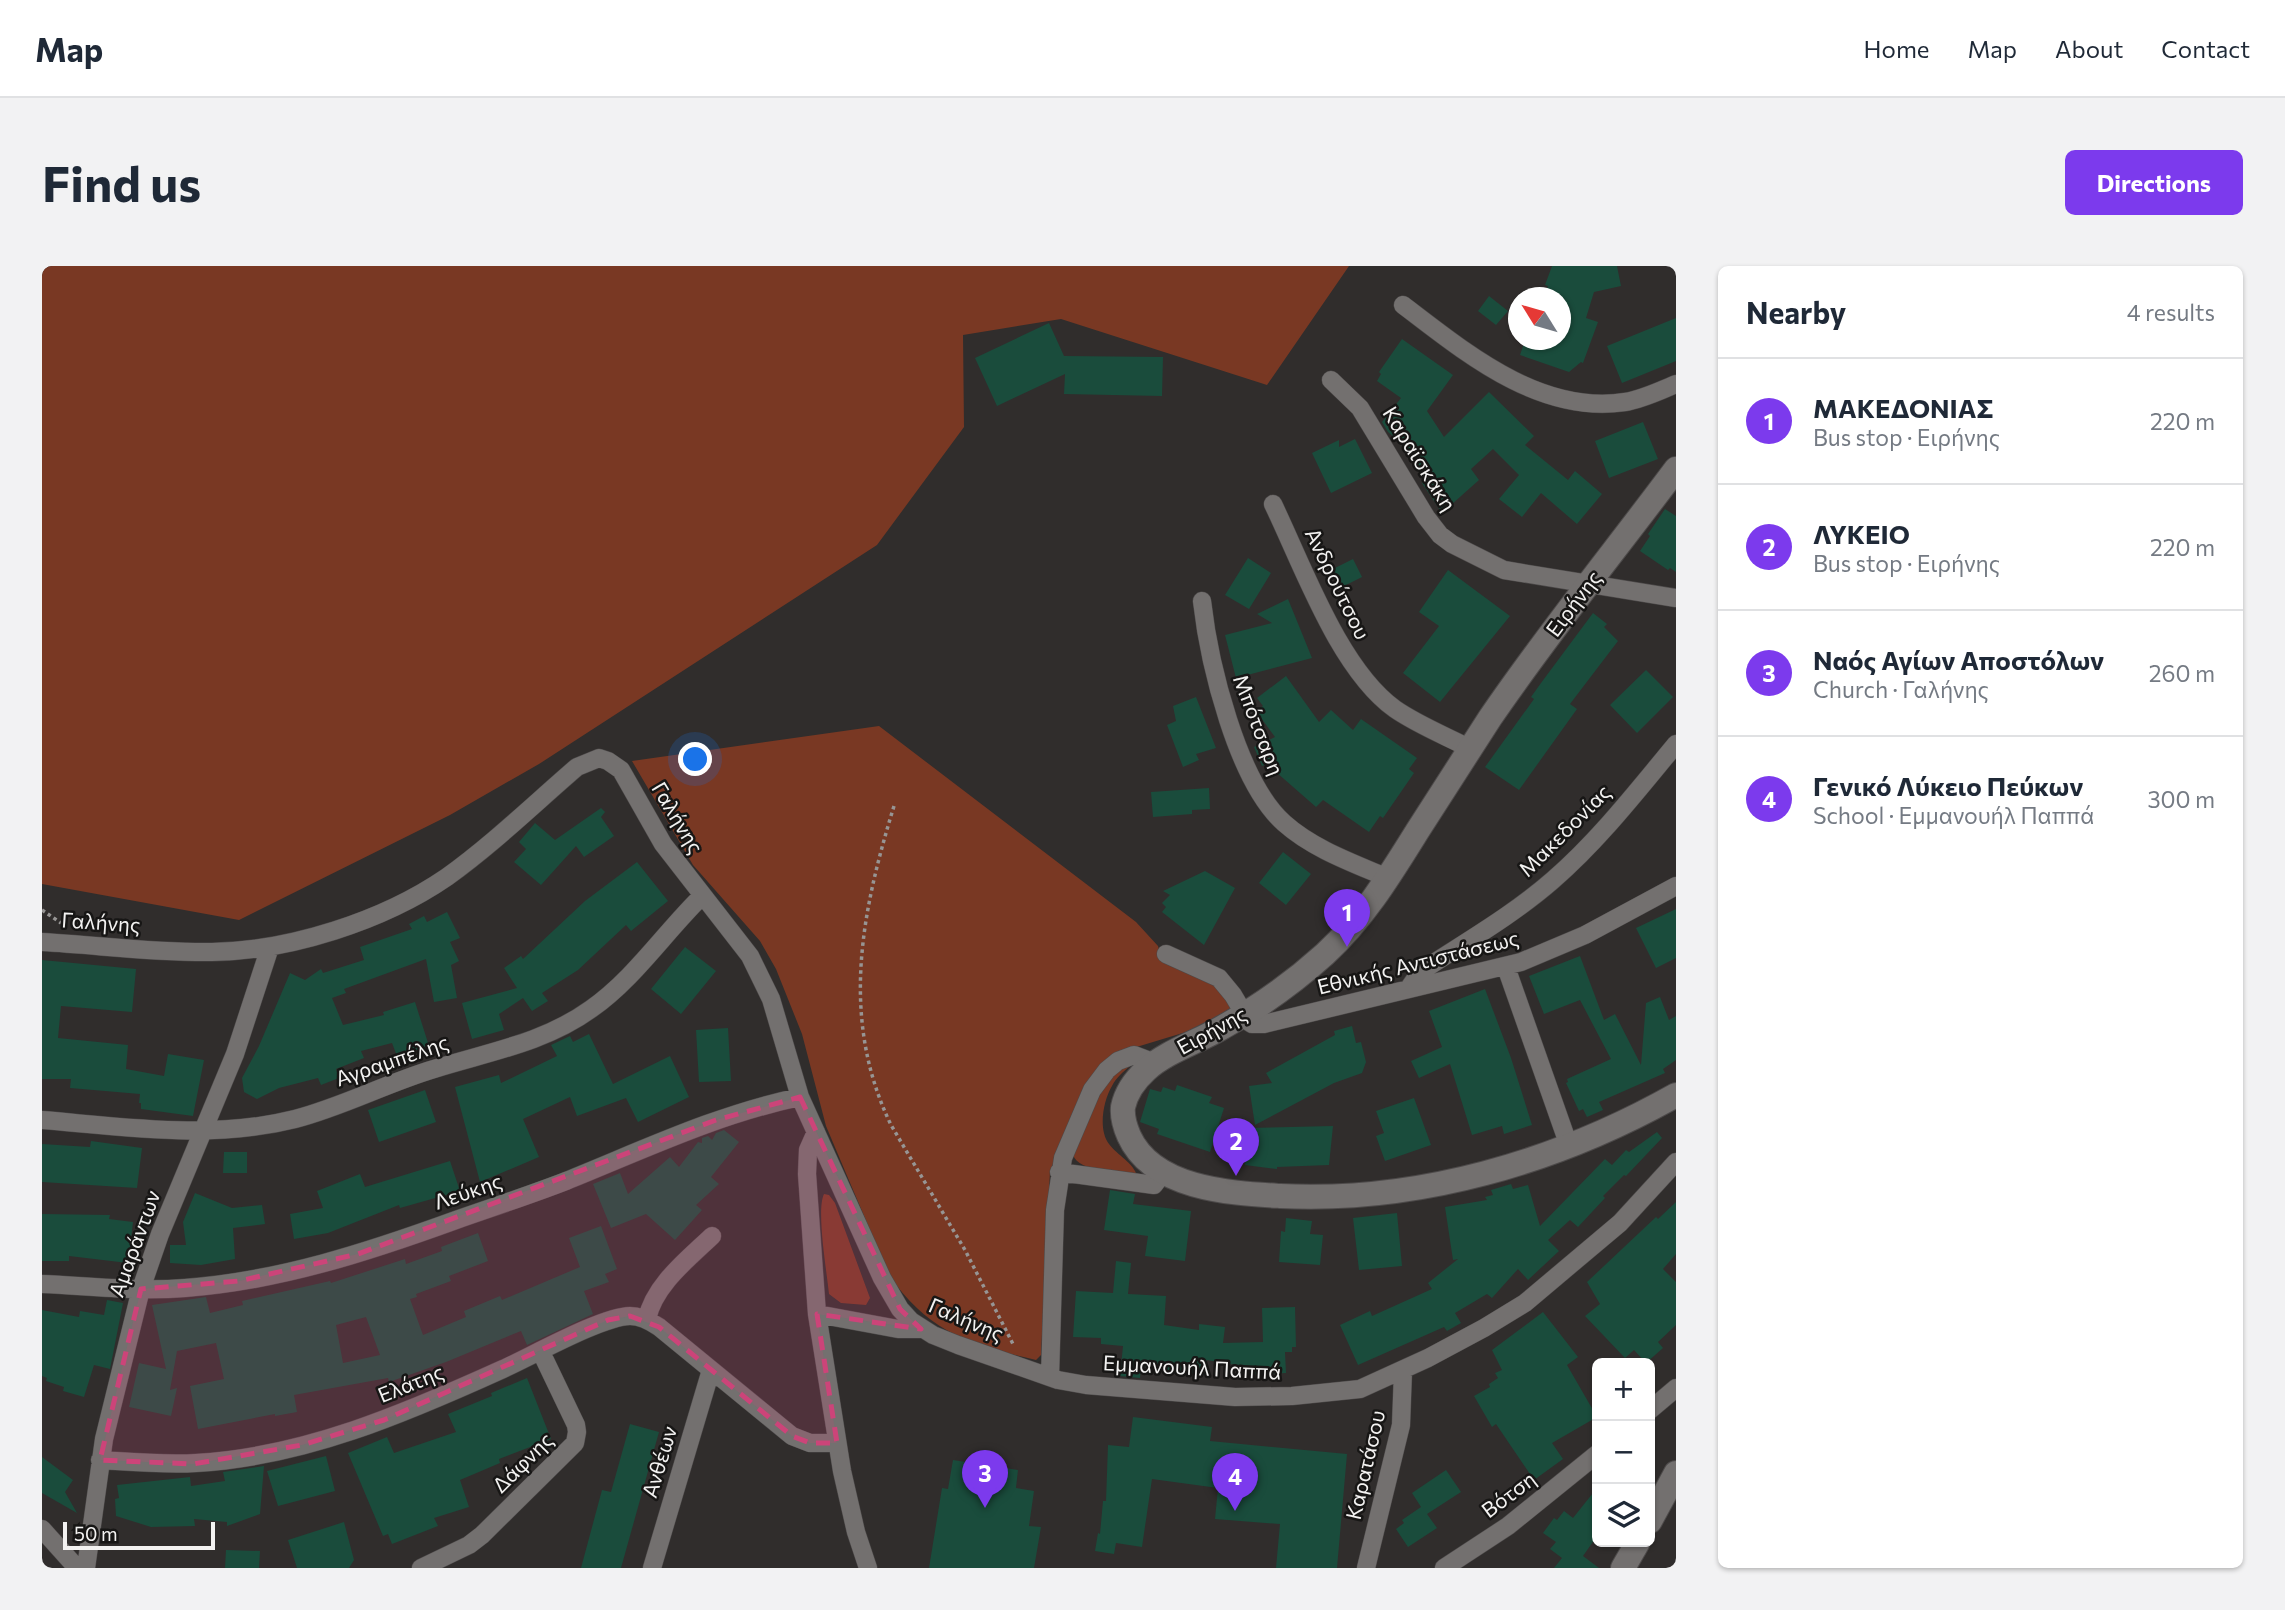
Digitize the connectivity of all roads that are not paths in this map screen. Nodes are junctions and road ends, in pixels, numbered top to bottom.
1 (1403, 305) dead end
2 (1331, 380) dead end
3 (1676, 384) edge
4 (1676, 469) edge
5 (1273, 504) dead end
6 (1588, 586) junction
7 (1676, 598) edge
8 (1202, 601) dead end
9 (1676, 744) edge
10 (1471, 748) junction
11 (1388, 878) junction
12 (1676, 887) edge
13 (702, 896) junction
14 (42, 942) edge
15 (271, 947) junction
16 (1166, 954) dead end
17 (1506, 967) junction
18 (1409, 988) junction
19 (1244, 1014) junction
20 (1155, 1063) junction
21 (1676, 1096) edge
22 (800, 1097) junction
23 (42, 1121) edge
24 (204, 1131) junction
25 (816, 1132) junction
26 (1569, 1146) junction
27 (1676, 1162) edge
28 (1059, 1171) junction
29 (1164, 1172) junction
30 (712, 1236) dead end
31 (42, 1284) edge
32 (141, 1289) junction
33 (817, 1314) junction
34 (647, 1319) junction
35 (921, 1329) junction
36 (541, 1352) junction
37 (711, 1370) junction
38 (1403, 1371) junction
39 (1050, 1377) junction
40 (1676, 1388) edge
41 (1655, 1405) edge
42 (837, 1443) junction
43 (1592, 1458) edge
44 (100, 1461) junction
45 (1676, 1473) edge
46 (1655, 1512) edge
47 (42, 1529) edge
48 (1635, 1547) edge
49 (77, 1568) edge
50 (86, 1568) edge
51 (421, 1568) edge
52 (652, 1568) edge
53 (868, 1568) edge
54 (1366, 1568) edge
55 (1444, 1568) edge
56 (1623, 1568) edge

1 - 3 street
2 - 6 street, Καραϊσκάκη
4 - 6 street, Ειρήνης
5 - 10 street, Ανδρούτσου
6 - 7 street, Καραϊσκάκη
6 - 10 street, Ειρήνης
8 - 11 street, Μπότσαρη
9 - 18 street, Μακεδονίας
10 - 11 street, Ειρήνης
11 - 19 street, Ειρήνης
12 - 17 street, Εθνικής Αντιστάσεως
13 - 15 street, Γαλήνης
13 - 22 street, Γαλήνης
13 - 24 street, Αγραμπέλης
14 - 15 street, Γαλήνης
15 - 24 street, Αμαράντων
16 - 19 street
17 - 18 street, Εθνικής Αντιστάσεως
17 - 26 street
18 - 19 street, Εθνικής Αντιστάσεως
19 - 20 street, Ειρήνης
20 - 28 street
20 - 29 street, Ειρήνης
21 - 26 street, Ειρήνης
22 - 25 street, Γαλήνης
22 - 32 street, Λεύκης
23 - 24 street, Αγραμπέλης
24 - 32 street, Αμαράντων
25 - 33 street
25 - 35 street, Γαλήνης
26 - 29 street, Ειρήνης
27 - 38 street, Εμμανουήλ Παππά
28 - 29 street
28 - 39 street
30 - 34 street
31 - 32 street
32 - 44 street, Αμαράντων
33 - 35 street
33 - 42 street
34 - 36 street, Ελάτης
34 - 37 street
35 - 39 street, Γαλήνης
36 - 44 street, Ελάτης
36 - 51 street, Δάφνης
37 - 42 street
37 - 52 street, Ανθέων
38 - 39 street, Εμμανουήλ Παππά
38 - 54 street, Καρατάσου
40 - 41 street
42 - 53 street
43 - 55 street, Βότση
44 - 50 street, Αμαράντων
45 - 46 street
47 - 49 street
48 - 56 street

